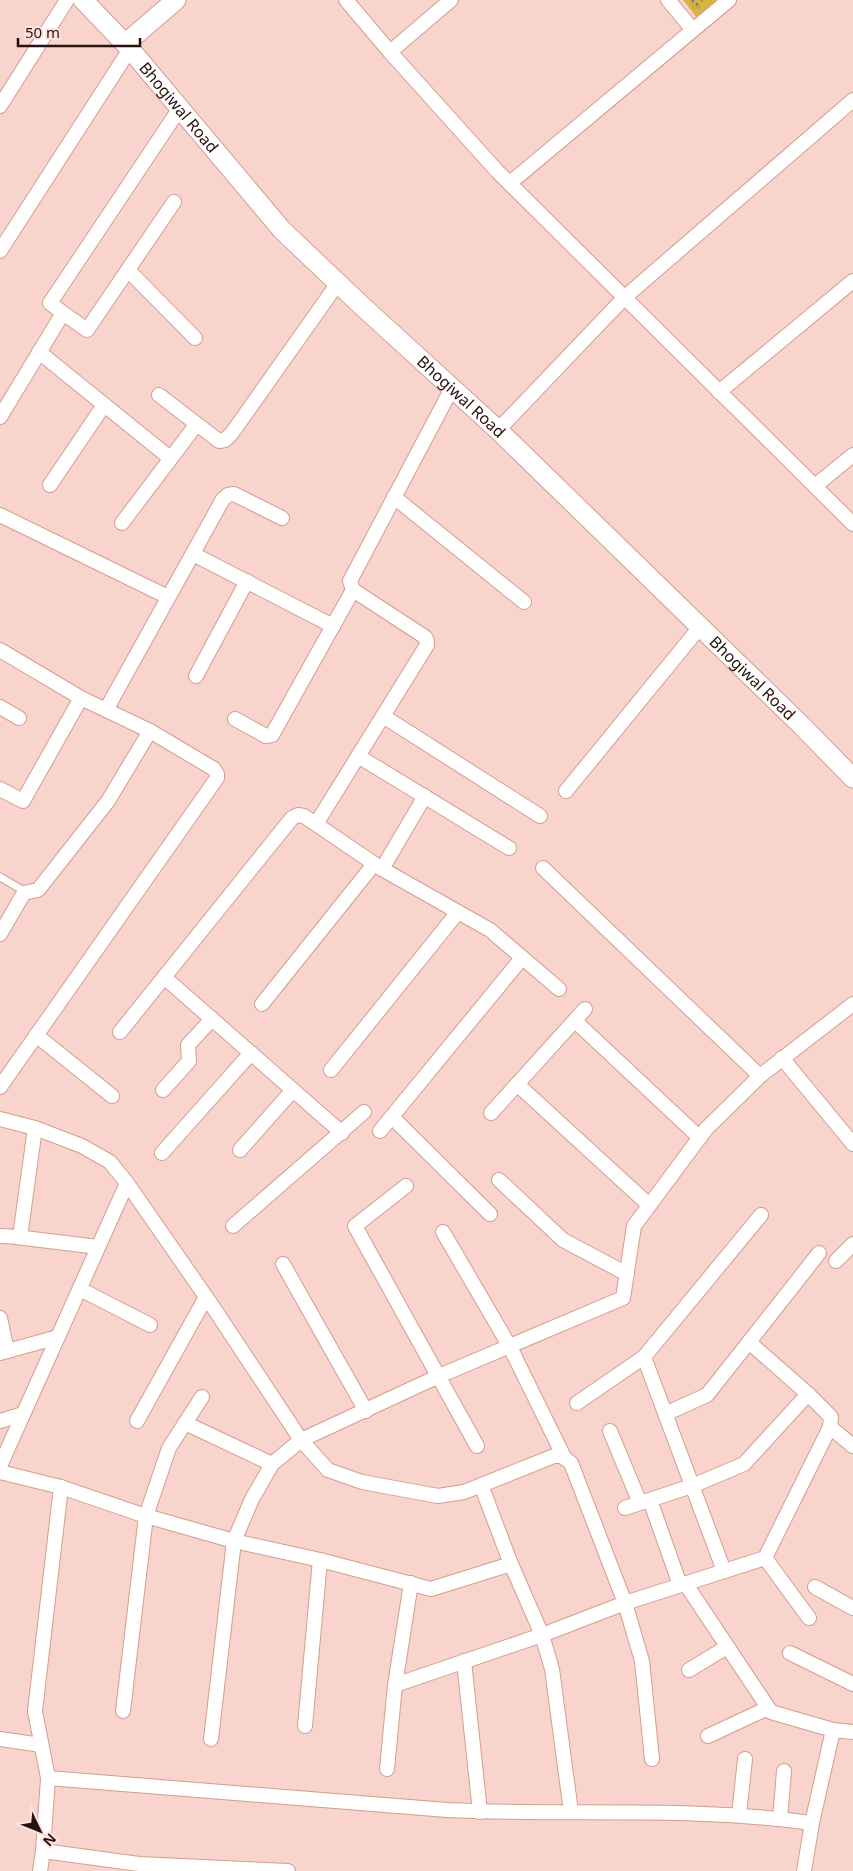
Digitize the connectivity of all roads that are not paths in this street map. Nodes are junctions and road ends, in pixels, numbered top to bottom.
1 (67, 0) edge
2 (84, 0) edge
3 (176, 0) edge
4 (346, 0) edge
5 (451, 0) edge
6 (668, 0) edge
7 (729, 0) edge
8 (693, 30) junction
9 (128, 46) junction
10 (390, 52) junction
11 (853, 100) edge
12 (0, 106) edge
13 (180, 108) junction
14 (510, 183) junction
15 (174, 202) dead end
16 (0, 251) edge
17 (128, 270) junction
18 (853, 281) edge
19 (338, 283) junction
20 (625, 297) junction
21 (63, 313) junction
22 (195, 338) dead end
23 (39, 352) junction
24 (452, 388) junction
25 (719, 392) junction
26 (159, 395) dead end
27 (104, 405) junction
28 (0, 417) edge
29 (196, 425) junction
30 (498, 430) junction
31 (853, 455) edge
32 (170, 458) junction
33 (50, 485) dead end
34 (815, 486) junction
35 (394, 497) junction
36 (0, 515) edge
37 (282, 518) dead end
38 (122, 523) dead end
39 (853, 524) edge
40 (193, 554) junction
41 (247, 581) junction
42 (353, 590) junction
43 (168, 597) junction
44 (524, 602) dead end
45 (333, 626) junction
46 (700, 627) junction
47 (0, 650) edge
48 (196, 676) dead end
49 (82, 698) junction
50 (0, 706) edge
51 (106, 710) junction
52 (383, 716) junction
53 (18, 718) dead end
54 (235, 719) dead end
55 (150, 731) junction
56 (358, 756) junction
57 (853, 778) edge
58 (0, 789) edge
59 (566, 791) dead end
60 (425, 796) junction
61 (540, 816) dead end
62 (316, 824) junction
63 (510, 848) dead end
64 (378, 866) junction
65 (543, 868) dead end
66 (0, 877) edge
67 (26, 892) junction
68 (458, 912) junction
69 (0, 934) edge
70 (522, 958) junction
71 (164, 977) junction
72 (558, 989) dead end
73 (262, 1004) dead end
74 (853, 1004) edge
75 (586, 1009) dead end
76 (212, 1019) junction
77 (575, 1020) junction
78 (120, 1032) dead end
79 (36, 1035) junction
80 (251, 1053) junction
81 (782, 1058) junction
82 (331, 1070) dead end
83 (760, 1076) junction
84 (517, 1084) junction
85 (0, 1087) edge
86 (163, 1090) dead end
87 (293, 1090) junction
88 (112, 1096) dead end
89 (364, 1112) dead end
90 (491, 1113) dead end
91 (392, 1117) junction
92 (0, 1119) edge
93 (35, 1128) junction
94 (380, 1131) dead end
95 (342, 1132) junction
96 (700, 1138) junction
97 (853, 1144) edge
98 (240, 1150) dead end
99 (162, 1153) dead end
100 (499, 1180) dead end
101 (127, 1183) junction
102 (406, 1186) dead end
103 (649, 1205) junction
104 (490, 1214) dead end
105 (761, 1215) dead end
106 (233, 1226) dead end
107 (443, 1232) dead end
108 (0, 1236) edge
109 (16, 1237) junction
110 (853, 1244) edge
111 (98, 1247) junction
112 (819, 1254) dead end
113 (836, 1261) dead end
114 (283, 1264) dead end
115 (627, 1274) junction
116 (80, 1289) junction
117 (206, 1297) junction
118 (0, 1318) edge
119 (150, 1325) dead end
120 (58, 1337) junction
121 (749, 1342) junction
122 (510, 1347) junction
123 (4, 1352) edge
124 (644, 1357) junction
125 (438, 1376) junction
126 (808, 1394) junction
127 (202, 1397) dead end
128 (576, 1403) dead end
129 (366, 1411) junction
130 (23, 1414) junction
131 (665, 1414) junction
132 (0, 1421) edge
133 (137, 1421) dead end
134 (185, 1423) junction
135 (830, 1427) junction
136 (610, 1431) dead end
137 (301, 1440) junction
138 (476, 1446) dead end
139 (853, 1446) edge
140 (565, 1459) junction
141 (272, 1464) junction
142 (0, 1466) edge
143 (0, 1472) edge
144 (61, 1486) junction
145 (481, 1486) junction
146 (692, 1486) junction
147 (645, 1501) junction
148 (625, 1508) dead end
149 (146, 1516) junction
150 (234, 1541) junction
151 (765, 1558) junction
152 (320, 1560) junction
153 (511, 1564) junction
154 (724, 1571) junction
155 (411, 1583) junction
156 (683, 1584) junction
157 (815, 1587) dead end
158 (625, 1603) junction
159 (853, 1608) edge
160 (809, 1618) dead end
161 (542, 1635) junction
162 (727, 1647) junction
163 (790, 1653) dead end
164 (464, 1661) junction
165 (689, 1670) dead end
166 (853, 1684) edge
167 (395, 1685) junction
168 (768, 1708) junction
169 (124, 1711) dead end
170 (304, 1726) dead end
171 (833, 1730) junction
172 (853, 1732) edge
173 (708, 1736) dead end
174 (0, 1739) edge
175 (211, 1739) dead end
176 (41, 1745) junction
177 (652, 1759) dead end
178 (745, 1759) dead end
179 (387, 1769) dead end
180 (784, 1771) dead end
181 (48, 1778) junction
182 (480, 1812) junction
183 (571, 1812) junction
184 (739, 1815) junction
185 (780, 1819) junction
186 (812, 1823) junction
187 (43, 1851) junction
188 (40, 1871) edge
189 (279, 1871) edge
190 (804, 1871) edge

1 - 12 street
2 - 9 main road, Bhogiwal Road
3 - 9 main road
4 - 10 street
5 - 10 street
6 - 8 street
7 - 8 street
8 - 14 street
9 - 13 main road, Bhogiwal Road
9 - 16 street
10 - 14 street
11 - 20 street
13 - 19 main road, Bhogiwal Road
13 - 21 street
14 - 20 street
15 - 17 street
17 - 21 street
17 - 22 street
18 - 25 street
19 - 24 main road, Bhogiwal Road
19 - 29 street
20 - 25 street
20 - 30 street
21 - 23 street
23 - 27 street
23 - 28 street
24 - 30 main road, Bhogiwal Road
24 - 35 street
25 - 34 street
26 - 29 street
27 - 32 street
27 - 33 street
29 - 32 street
30 - 46 main road, Bhogiwal Road
31 - 34 street
32 - 38 street
34 - 39 street
35 - 42 street
35 - 44 street
36 - 43 street
37 - 40 street
40 - 41 street
40 - 43 street
41 - 45 street
41 - 48 street
42 - 45 street
42 - 52 street
43 - 51 street
45 - 54 street
46 - 57 main road, Bhogiwal Road
46 - 59 street
47 - 49 street
49 - 51 street
49 - 58 street
50 - 53 street
51 - 55 street
52 - 56 street
52 - 61 street
55 - 67 street
55 - 79 street
56 - 60 street
56 - 62 street
60 - 63 street
60 - 64 street
62 - 64 street
62 - 71 street
64 - 68 street
64 - 73 street
65 - 83 street
66 - 67 lane
67 - 69 street
68 - 70 street
68 - 82 street
70 - 72 street
70 - 91 street
71 - 76 street
71 - 78 street
74 - 81 street
75 - 77 street
76 - 80 street
76 - 86 street
77 - 84 street
77 - 96 street
79 - 85 street
79 - 88 street
80 - 87 street
80 - 99 street
81 - 83 street
81 - 97 street
83 - 96 street
84 - 90 street
84 - 103 street
87 - 95 street
87 - 98 street
89 - 95 street
91 - 94 street
91 - 104 street
92 - 93 street
93 - 101 street
93 - 109 street
95 - 106 street
96 - 103 street
100 - 115 street
101 - 111 street
101 - 117 street
102 - 125 street
103 - 115 street
105 - 124 street
107 - 122 street
108 - 109 street
109 - 111 street
110 - 113 street
111 - 116 street
112 - 121 street
114 - 129 street
115 - 122 street
116 - 119 street
116 - 120 street
117 - 133 street
117 - 137 street
118 - 123 street
120 - 123 street
120 - 130 street
121 - 126 street
121 - 131 street
122 - 125 street
122 - 140 street
124 - 128 street
124 - 131 street
125 - 129 street
125 - 138 street
126 - 135 street
126 - 146 street
127 - 134 street
129 - 137 street
130 - 132 street
130 - 142 street
131 - 146 street
134 - 141 street
134 - 149 street
135 - 139 street
135 - 151 street
136 - 147 street
137 - 141 street
137 - 145 street
140 - 145 street
140 - 158 street
141 - 150 street
143 - 144 street
144 - 149 street
144 - 176 street
145 - 153 street
146 - 147 street
146 - 154 street
147 - 148 street
147 - 156 street
149 - 150 street
149 - 169 street
150 - 152 street
150 - 175 street
151 - 154 street
151 - 160 street
152 - 155 street
152 - 170 street
153 - 155 street
153 - 161 street
154 - 156 street
155 - 167 street
156 - 158 street
156 - 162 street
157 - 159 street
158 - 161 street
158 - 177 street
161 - 164 street
161 - 183 street
162 - 165 street
162 - 168 street
163 - 166 street
164 - 167 street
164 - 182 street
167 - 179 street
168 - 171 street
168 - 173 street
171 - 172 street
171 - 186 street
174 - 176 street
176 - 181 street
178 - 184 street
180 - 185 street
181 - 182 street
181 - 187 street
182 - 183 street
183 - 184 street
184 - 185 street
185 - 186 street
186 - 190 street
187 - 188 street
187 - 189 street

